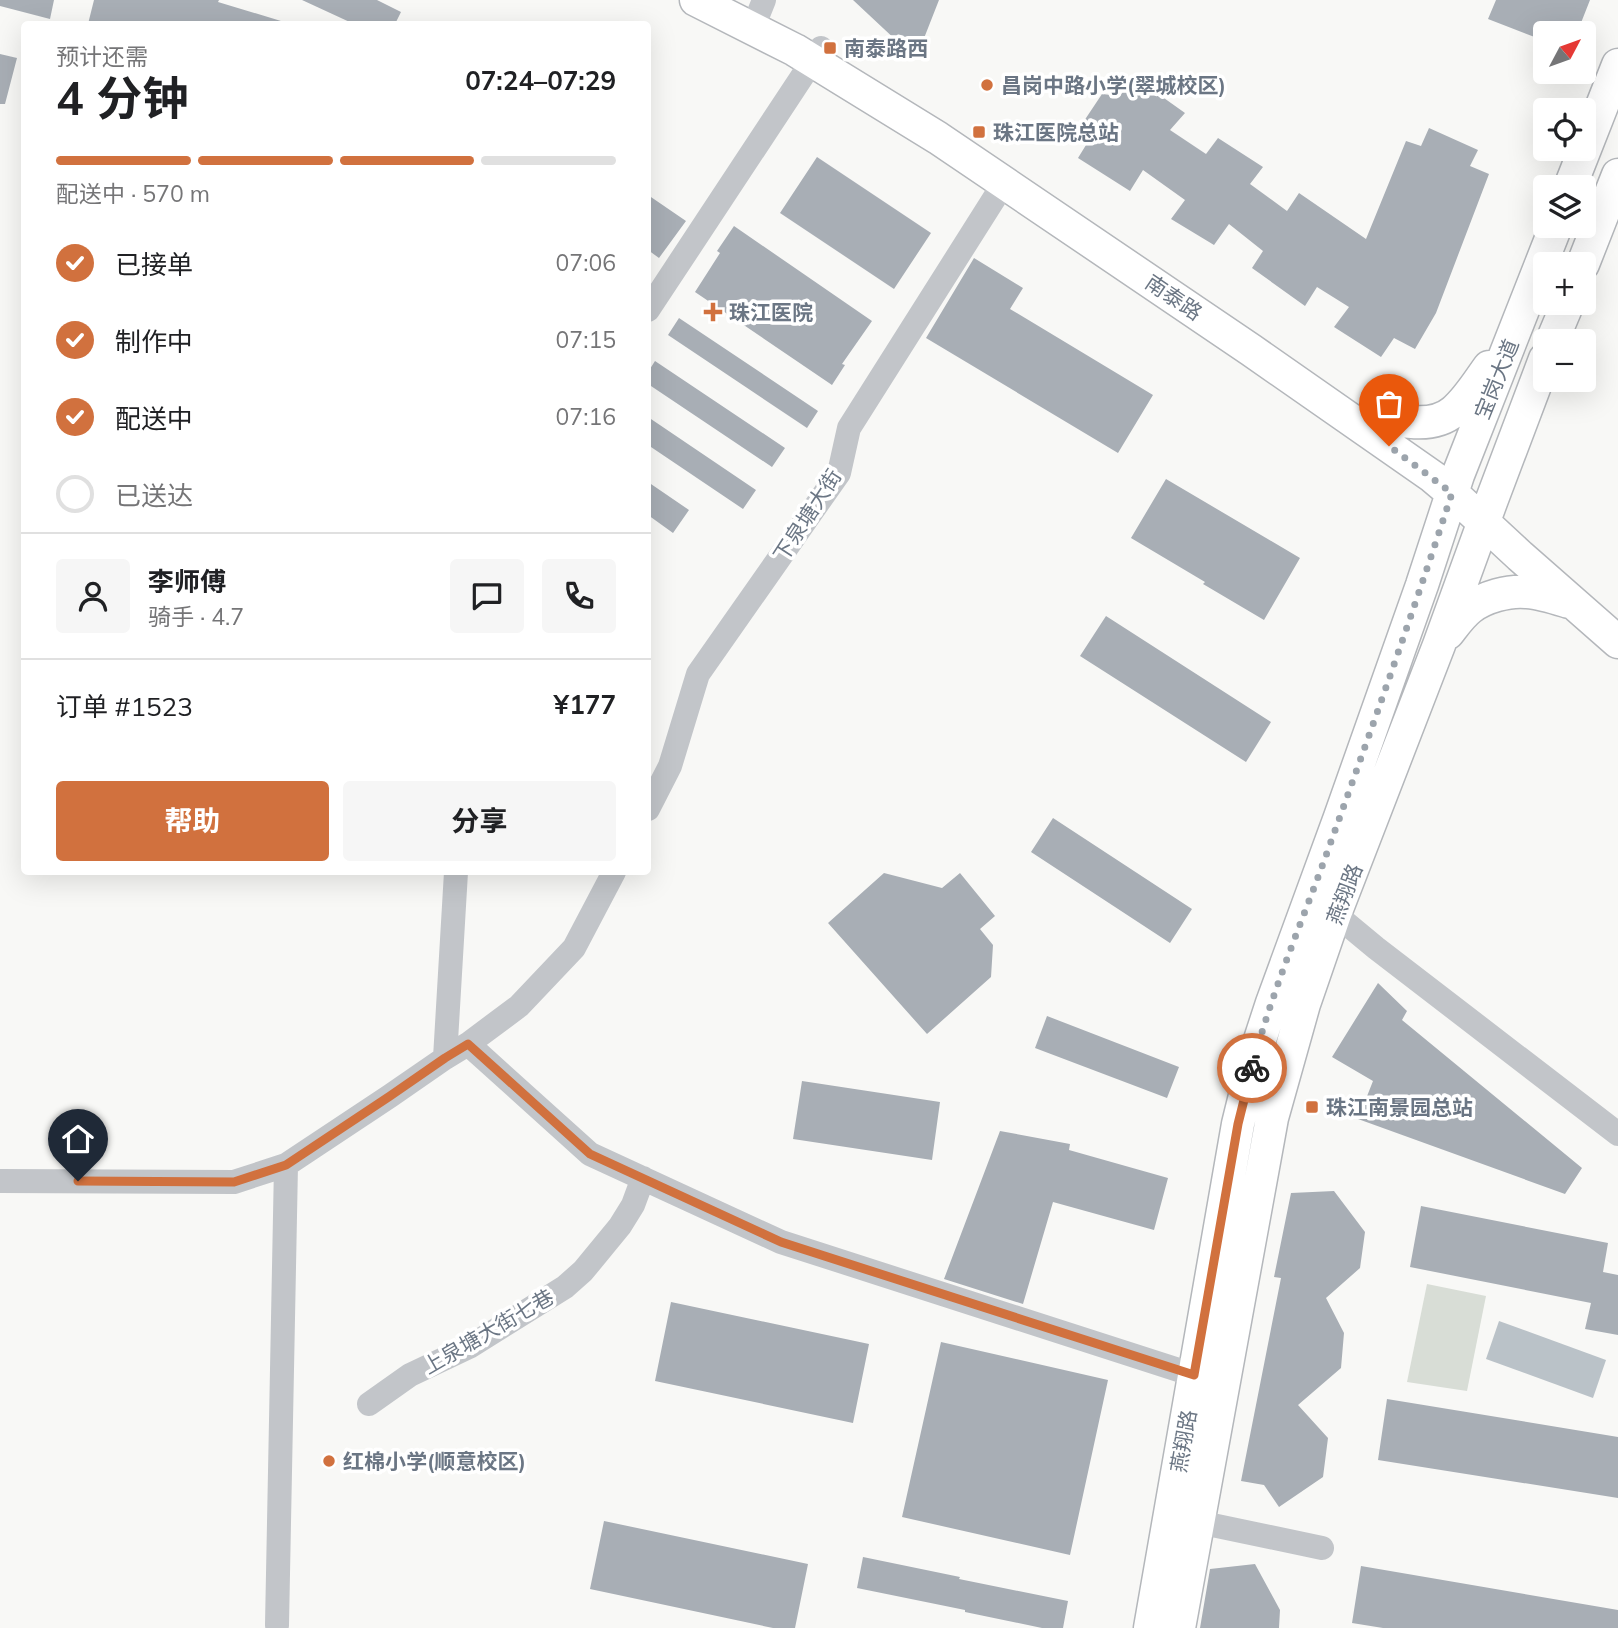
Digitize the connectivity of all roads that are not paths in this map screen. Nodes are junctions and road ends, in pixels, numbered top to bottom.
1 (696, 0) edge
2 (729, 0) edge
3 (761, 7) edge
4 (817, 55) junction
5 (1618, 65) edge
6 (1575, 175) edge
7 (1618, 175) edge
8 (1004, 183) junction
9 (1551, 238) edge
10 (1588, 252) edge
11 (651, 305) edge
12 (1513, 335) junction
13 (1533, 391) edge
14 (1486, 402) junction
15 (1373, 414) junction
16 (1522, 420) junction
17 (1455, 484) junction
18 (1487, 512) junction
19 (1422, 585) junction
20 (1456, 598) junction
21 (1574, 603) junction
22 (1618, 618) edge
23 (1618, 642) edge
24 (1439, 645) junction
25 (651, 803) edge
26 (456, 875) edge
27 (612, 875) edge
28 (1335, 914) junction
29 (468, 1044) junction
30 (445, 1058) junction
31 (1618, 1134) edge
32 (286, 1165) junction
33 (643, 1178) junction
34 (0, 1181) edge
35 (1194, 1375) junction
36 (369, 1404) dead end
37 (1198, 1522) junction
38 (1322, 1548) dead end
39 (277, 1625) dead end
40 (1150, 1628) edge
41 (1179, 1628) edge

1 - 4 main road, 南泰路
2 - 3 main road, 南泰路
3 - 4 main road, 南泰路
4 - 8 main road, 南泰路
4 - 11 street
4 - 15 main road, 南泰路
5 - 6 main road
7 - 10 main road
8 - 17 main road, 南泰路
8 - 25 street, 下泉塘大街
9 - 12 main road, 宝岗大道
12 - 14 main road, 宝岗大道
12 - 15 main road
13 - 16 main road, 宝岗大道
14 - 16 street
14 - 17 main road, 宝岗大道
15 - 17 main road, 南泰路
16 - 18 main road, 宝岗大道
17 - 18 main road, 南泰路
17 - 19 main road, 燕翔路
18 - 20 main road, 燕翔路
18 - 21 main road, 南泰路
18 - 22 main road, 南泰路
19 - 20 street
19 - 35 main road, 燕翔路
20 - 24 main road, 燕翔路
21 - 23 main road, 南泰路
21 - 24 main road
24 - 28 main road, 燕翔路
26 - 30 street
27 - 29 street
28 - 31 street
28 - 37 main road, 燕翔路
29 - 30 street
29 - 33 street
30 - 32 street
32 - 34 street
32 - 39 street
33 - 35 street
33 - 36 street, 上泉塘大街七巷
35 - 40 main road, 燕翔路
37 - 38 street
37 - 41 main road, 燕翔路

